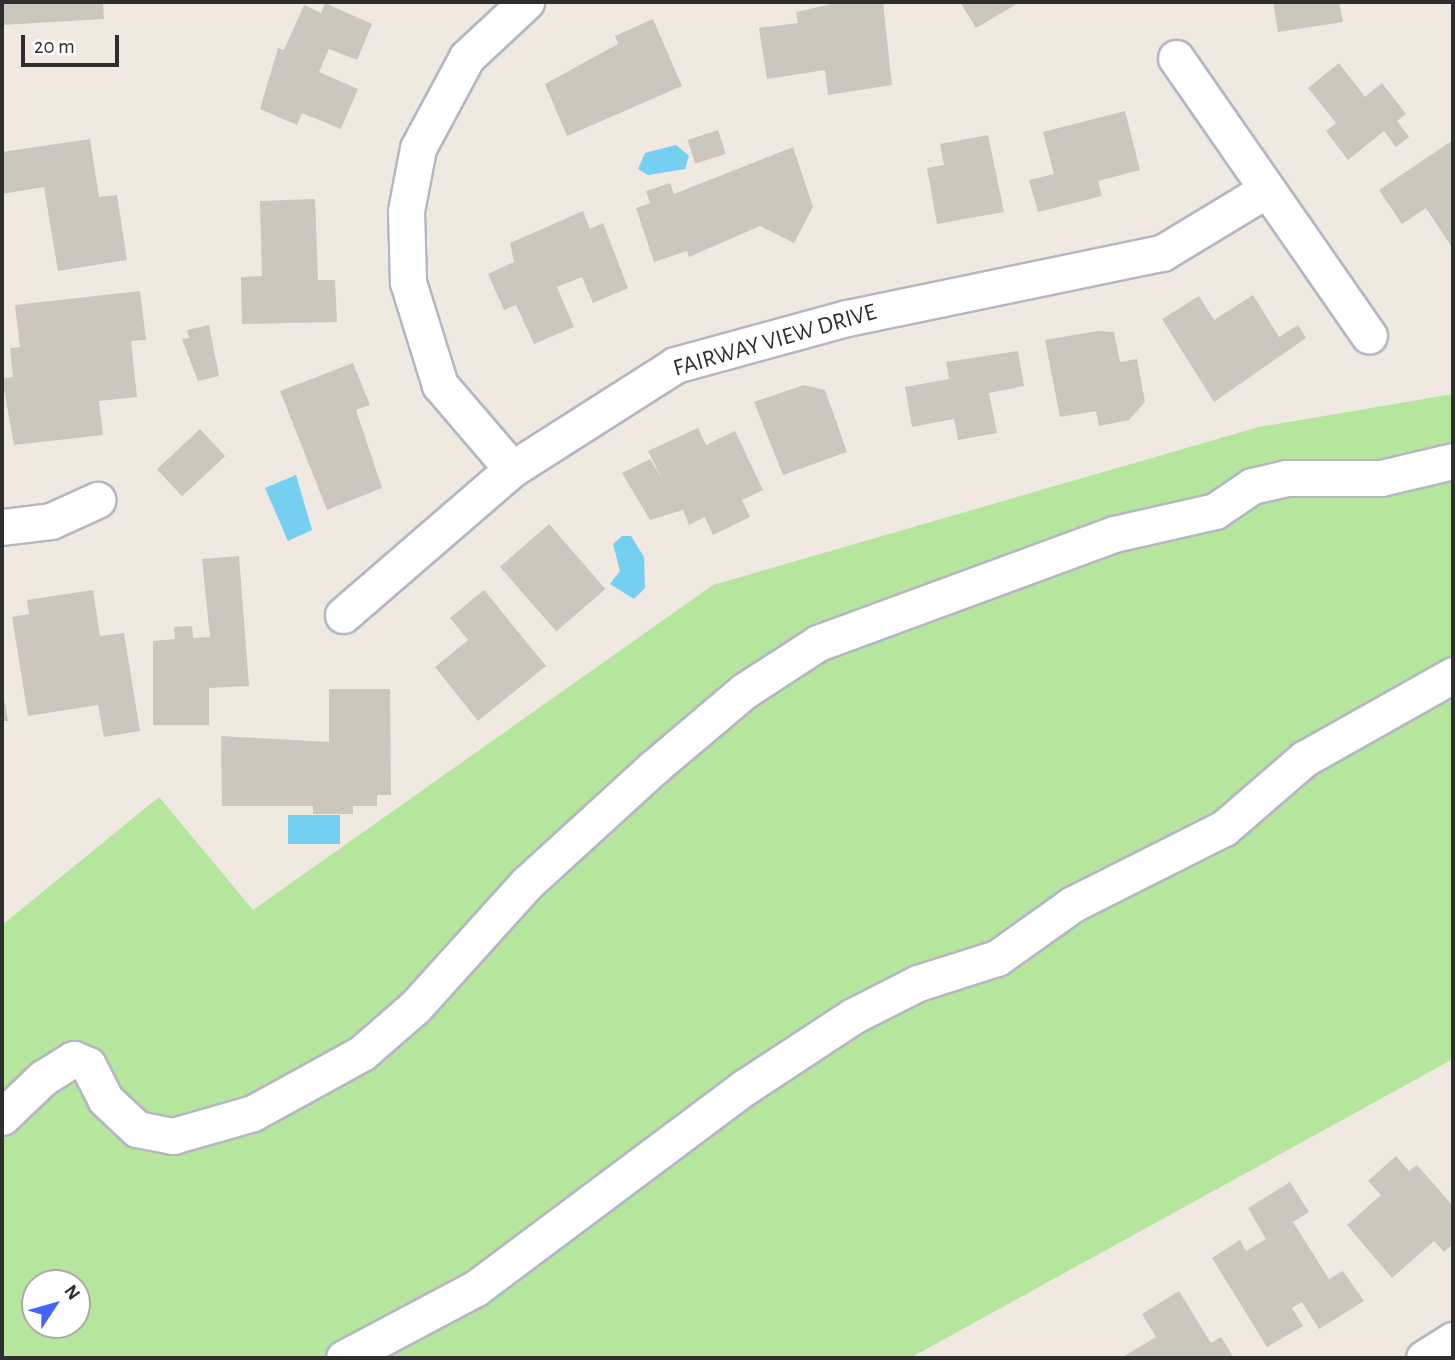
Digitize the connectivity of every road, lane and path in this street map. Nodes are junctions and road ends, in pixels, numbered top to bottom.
1 (526, 2) edge
2 (1176, 58) dead end
3 (1266, 190) junction
4 (1369, 337) dead end
5 (1453, 461) edge
6 (512, 469) junction
7 (97, 499) dead end
8 (2, 527) edge
9 (343, 615) dead end
10 (1453, 675) edge
11 (2, 1117) edge
12 (1453, 1340) edge
13 (344, 1358) edge
14 (1424, 1358) edge

1 - 6 street
2 - 3 street
3 - 4 street
3 - 6 street, FAIRWAY VIEW DRIVE
5 - 11 street
6 - 9 street, FAIRWAY VIEW DRIVE
7 - 8 street
10 - 13 street
12 - 14 street

